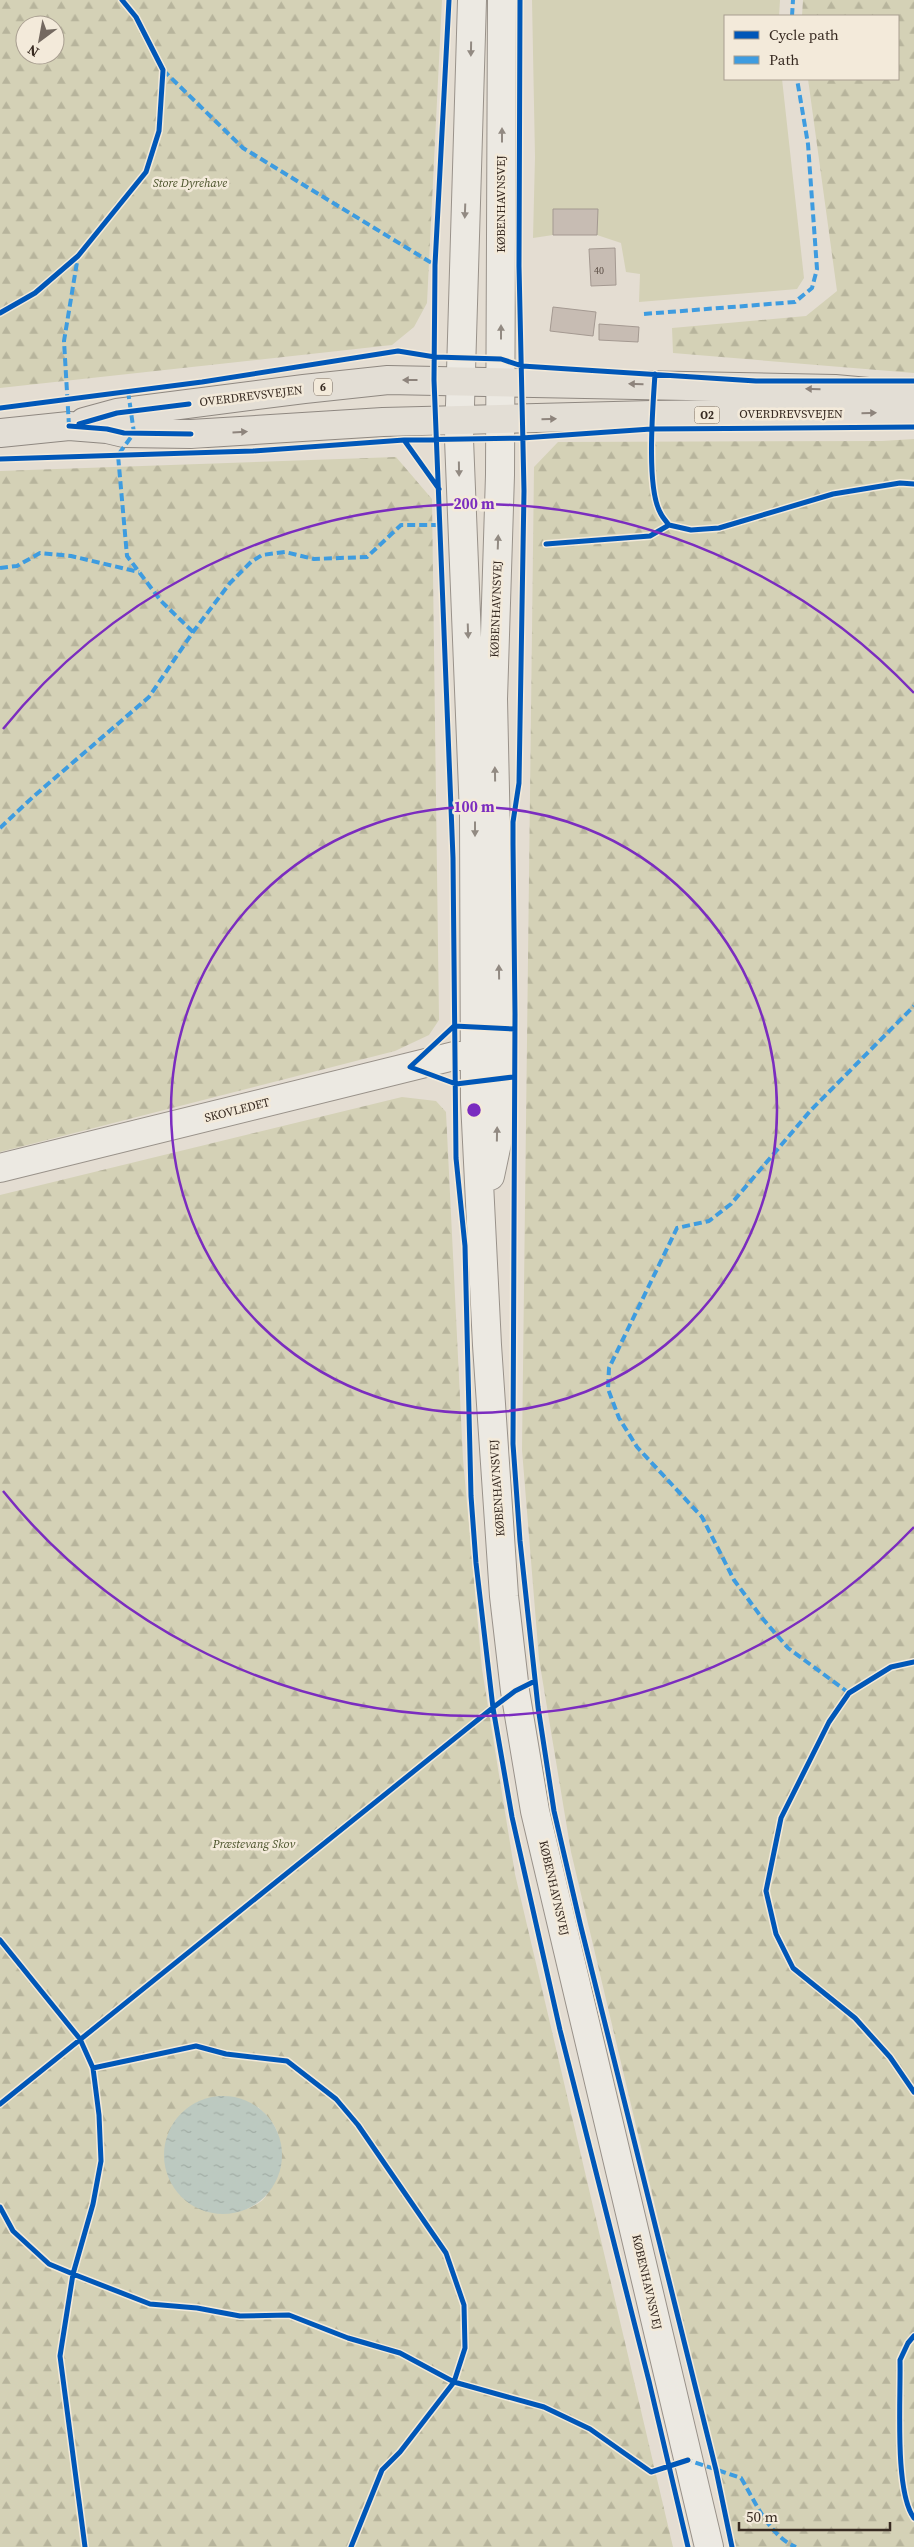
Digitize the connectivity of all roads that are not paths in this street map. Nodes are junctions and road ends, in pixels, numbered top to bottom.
1 (472, 0) edge
2 (502, 0) edge
3 (459, 381) junction
4 (501, 381) junction
5 (914, 396) edge
6 (914, 412) edge
7 (459, 420) junction
8 (500, 420) junction
9 (69, 426) junction
10 (0, 433) edge
11 (486, 1055) junction
12 (0, 1168) edge
13 (709, 2547) edge

1 -> 3 street, KØBENHAVNSVEJ
4 -> 2 street, KØBENHAVNSVEJ
3 - 4 main road, OVERDREVSVEJEN / 6
3 - 7 street, KØBENHAVNSVEJ
3 -> 9 main road, OVERDREVSVEJEN / 6
5 -> 4 main road, OVERDREVSVEJEN / 6
4 - 8 street, KØBENHAVNSVEJ
8 -> 6 main road, OVERDREVSVEJEN / O2
7 - 8 main road, OVERDREVSVEJEN / O2
9 -> 7 main road, OVERDREVSVEJEN
7 -> 11 street, KØBENHAVNSVEJ
11 -> 8 street, KØBENHAVNSVEJ
9 - 10 main road, OVERDREVSVEJEN / 6
11 - 12 street, SKOVLEDET
11 - 13 street, KØBENHAVNSVEJ

